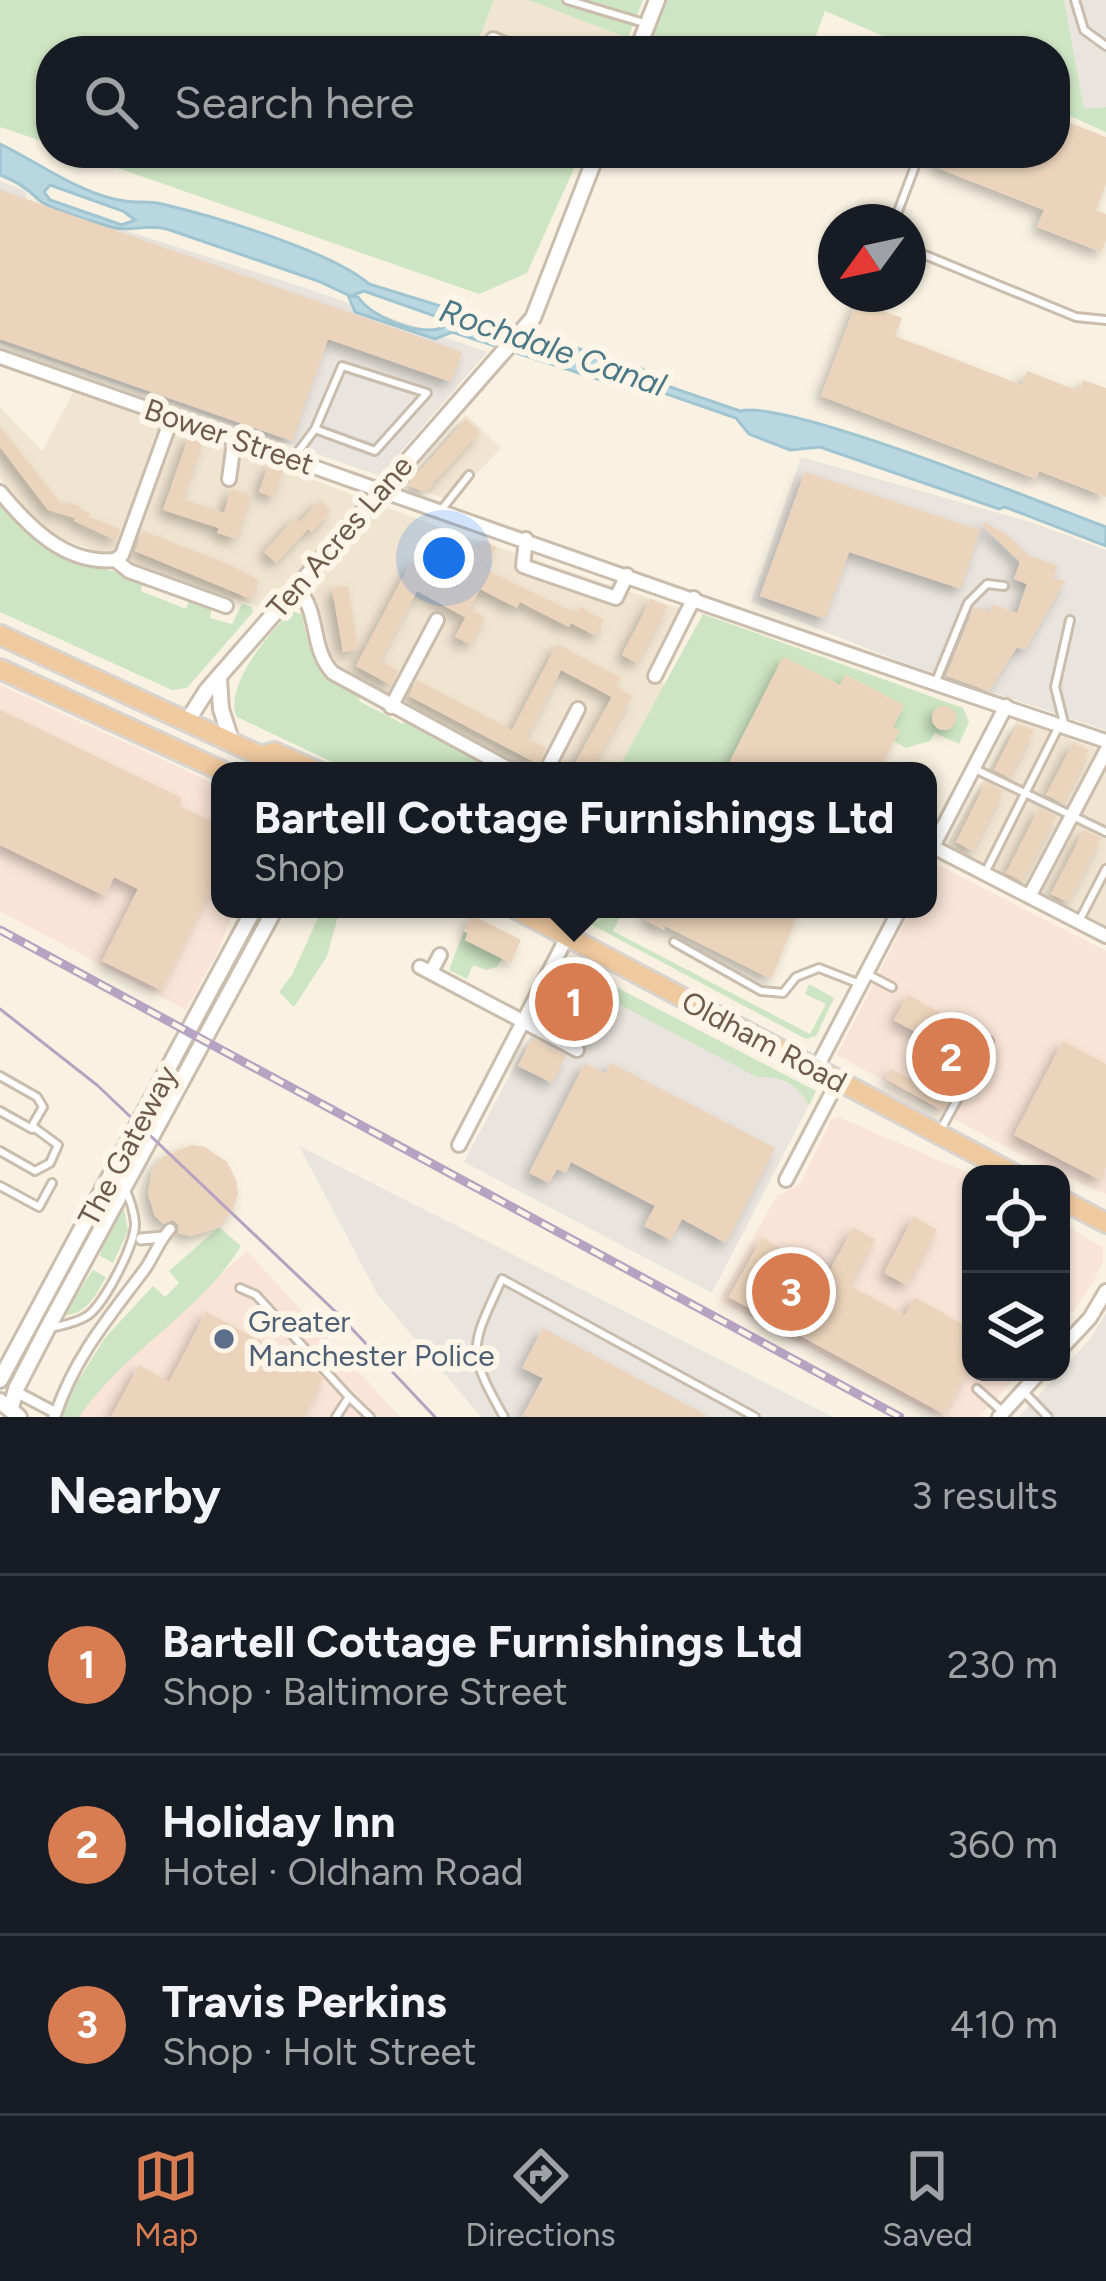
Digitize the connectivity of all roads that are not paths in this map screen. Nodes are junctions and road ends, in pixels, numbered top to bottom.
1 (567, 0) edge
2 (657, 0) edge
3 (1075, 0) edge
4 (648, 24) junction
5 (643, 36) edge
6 (1106, 46) edge
7 (591, 168) edge
8 (914, 168) edge
9 (901, 204) edge
10 (926, 255) edge
11 (1106, 320) edge
12 (0, 357) edge
13 (172, 417) junction
14 (315, 429) junction
15 (234, 442) junction
16 (293, 460) junction
17 (469, 475) dead end
18 (229, 479) dead end
19 (381, 489) junction
20 (0, 491) edge
21 (441, 510) junction
22 (526, 539) junction
23 (115, 560) junction
24 (627, 575) junction
25 (1004, 586) dead end
26 (296, 587) junction
27 (694, 598) junction
28 (226, 606) dead end
29 (437, 620) dead end
30 (1070, 620) dead end
31 (0, 635) edge
32 (0, 669) edge
33 (655, 676) dead end
34 (219, 679) junction
35 (936, 681) junction
36 (1006, 706) junction
37 (391, 707) junction
38 (578, 709) dead end
39 (186, 723) junction
40 (1062, 726) junction
41 (1106, 741) edge
42 (232, 743) junction
43 (174, 749) junction
44 (1106, 751) edge
45 (264, 762) edge
46 (268, 762) edge
47 (297, 762) edge
48 (496, 762) edge
49 (550, 762) edge
50 (211, 766) edge
51 (974, 768) junction
52 (1026, 793) junction
53 (1072, 815) junction
54 (1106, 832) edge
55 (937, 838) edge
56 (937, 854) edge
57 (1106, 869) edge
58 (985, 873) junction
59 (1030, 895) junction
60 (249, 918) edge
61 (270, 918) edge
62 (532, 918) edge
63 (895, 918) edge
64 (1079, 921) junction
65 (1106, 935) edge
66 (567, 938) junction
67 (674, 942) dead end
68 (440, 955) dead end
69 (863, 979) junction
70 (892, 987) dead end
71 (524, 1022) junction
72 (989, 1041) dead end
73 (577, 1049) dead end
74 (816, 1069) junction
75 (0, 1076) edge
76 (838, 1081) junction
77 (0, 1112) edge
78 (35, 1131) junction
79 (938, 1134) junction
80 (459, 1145) dead end
81 (0, 1151) edge
82 (997, 1165) edge
83 (786, 1180) dead end
84 (117, 1182) junction
85 (52, 1183) dead end
86 (0, 1186) edge
87 (1070, 1204) edge
88 (1106, 1222) edge
89 (141, 1239) dead end
90 (240, 1288) dead end
91 (1106, 1291) edge
92 (47, 1329) junction
93 (1070, 1339) edge
94 (0, 1380) edge
95 (1032, 1381) edge
96 (977, 1389) dead end
97 (1023, 1391) junction
98 (22, 1395) dead end
99 (349, 1397) junction
100 (10, 1409) edge
101 (1001, 1414) edge
102 (55, 1415) edge
103 (336, 1417) edge
104 (370, 1417) edge
105 (504, 1417) edge
106 (755, 1417) edge
107 (1048, 1417) edge

1 - 4 lane
2 - 4 street
3 - 6 lane
4 - 5 street
7 - 19 street, Ten Acres Lane
8 - 9 lane
10 - 11 lane
12 - 13 street, Bower Street
13 - 15 street, Bower Street
13 - 23 street
14 - 14 lane
14 - 16 lane
15 - 16 street, Bower Street
15 - 18 street
16 - 19 street, Bower Street
17 - 21 lane
19 - 21 street, Bower Street
19 - 26 street, Ten Acres Lane
20 - 23 street
21 - 22 street, Bower Street
22 - 24 street, Bower Street
22 - 24 street
23 - 28 street
24 - 27 street, Bower Street
25 - 35 lane
26 - 34 street, Ten Acres Lane
26 - 37 street
27 - 33 street
27 - 35 street, Bower Street
29 - 37 street
30 - 40 lane
31 - 39 highway
32 - 43 highway
34 - 39 street, Ten Acres Lane
34 - 42 street
35 - 36 street, Bower Street
36 - 40 street, Bower Street
36 - 51 street
37 - 48 street
38 - 49 street
39 - 42 highway
39 - 43 highway
40 - 41 street, Bower Street
40 - 52 lane
42 - 45 highway
43 - 50 highway
44 - 53 street
46 - 47 highway
51 - 52 lane
51 - 55 street
52 - 53 lane
52 - 58 lane
53 - 54 lane
53 - 59 street
56 - 58 street
57 - 64 lane
58 - 59 street
59 - 64 street
60 - 84 street, The Gateway
61 - 84 street, The Gateway
62 - 66 highway, Oldham Road
63 - 69 street
64 - 65 street
66 - 71 street
66 - 74 highway, Oldham Road
67 - 69 lane
68 - 71 street
69 - 70 lane
69 - 74 street
71 - 73 street
71 - 80 street
72 - 79 lane
74 - 76 highway, Oldham Road
75 - 78 lane
76 - 79 highway, Oldham Road
76 - 83 street
77 - 78 lane
78 - 81 lane
79 - 82 highway, Oldham Road
84 - 92 street, The Gateway
84 - 92 lane, The Gateway
84 - 94 street, The Gateway
85 - 86 lane
87 - 88 highway
89 - 102 street
90 - 99 lane
91 - 93 street
92 - 100 street, The Gateway
95 - 97 street
96 - 101 lane
97 - 101 street
97 - 107 lane
98 - 102 street
99 - 103 lane
99 - 104 lane
105 - 106 lane

